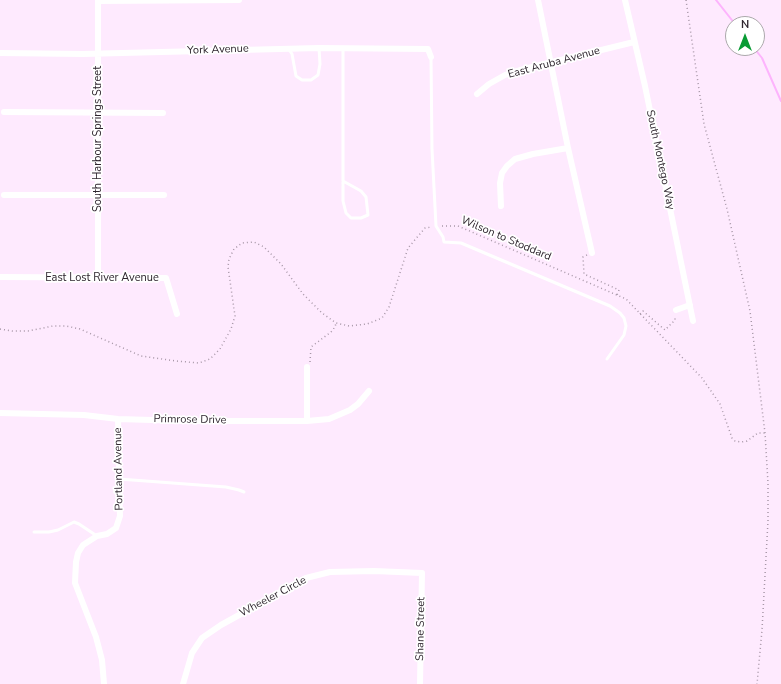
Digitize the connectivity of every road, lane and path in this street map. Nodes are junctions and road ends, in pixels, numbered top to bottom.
1 (239, 0) edge
2 (538, 0) edge
3 (625, 0) edge
4 (686, 0) edge
5 (98, 1) edge
6 (634, 42) junction
7 (288, 48) junction
8 (319, 48) junction
9 (343, 48) junction
10 (0, 53) edge
11 (98, 54) junction
12 (431, 57) joint
13 (550, 63) junction
14 (477, 94) dead end
15 (4, 112) dead end
16 (97, 113) junction
17 (163, 113) dead end
18 (568, 148) junction
19 (344, 181) junction
20 (4, 194) dead end
21 (98, 195) junction
22 (164, 195) dead end
23 (501, 206) dead end
24 (436, 226) junction
25 (592, 253) joint
26 (0, 277) edge
27 (98, 278) junction
28 (617, 295) junction
29 (690, 305) junction
30 (676, 310) joint
31 (177, 314) dead end
32 (640, 314) junction
33 (693, 321) dead end
34 (336, 323) junction
35 (0, 328) edge
36 (607, 359) dead end
37 (307, 367) joint
38 (369, 391) dead end
39 (0, 413) edge
40 (118, 418) junction
41 (307, 422) junction
42 (766, 433) junction
43 (119, 478) junction
44 (244, 492) dead end
45 (34, 532) dead end
46 (97, 536) junction
47 (422, 573) joint
48 (104, 684) edge
49 (183, 684) edge
50 (420, 684) edge
51 (757, 684) edge

1 - 5 street
2 - 13 street
3 - 6 street, South Montego Way
4 - 42 path
5 - 11 street, South Harbour Springs Street
6 - 13 street, East Aruba Avenue
6 - 29 street, South Montego Way
7 - 8 street, York Avenue
7 - 8 lane
7 - 11 street, York Avenue
8 - 9 street, York Avenue
9 - 12 street, York Avenue
9 - 19 lane
10 - 11 street, York Avenue
11 - 16 street, South Harbour Springs Street
12 - 24 lane
13 - 14 street, East Aruba Avenue
13 - 18 street
15 - 16 street
16 - 17 street
16 - 21 street, South Harbour Springs Street
18 - 23 street
18 - 25 street
19 - 19 lane
20 - 21 street
21 - 22 street
21 - 27 street, South Harbour Springs Street
24 - 28 path, Wilson to Stoddard
24 - 34 path, Wilson to Stoddard
24 - 36 lane
25 - 28 path
26 - 27 street, East Lost River Avenue
27 - 31 street, East Lost River Avenue
28 - 32 path, Wilson to Stoddard
29 - 30 street
29 - 33 street, South Montego Way
30 - 32 path
32 - 42 path, Wilson to Stoddard
34 - 35 path
34 - 37 path
37 - 41 street
38 - 41 street, Primrose Drive
39 - 40 street, Primrose Drive
40 - 41 street, Primrose Drive
40 - 43 street, Portland Avenue
42 - 51 path
43 - 44 lane
43 - 46 street, Portland Avenue
45 - 46 lane
46 - 48 street, Portland Avenue
47 - 49 street, Wheeler Circle
47 - 50 street, Shane Street

